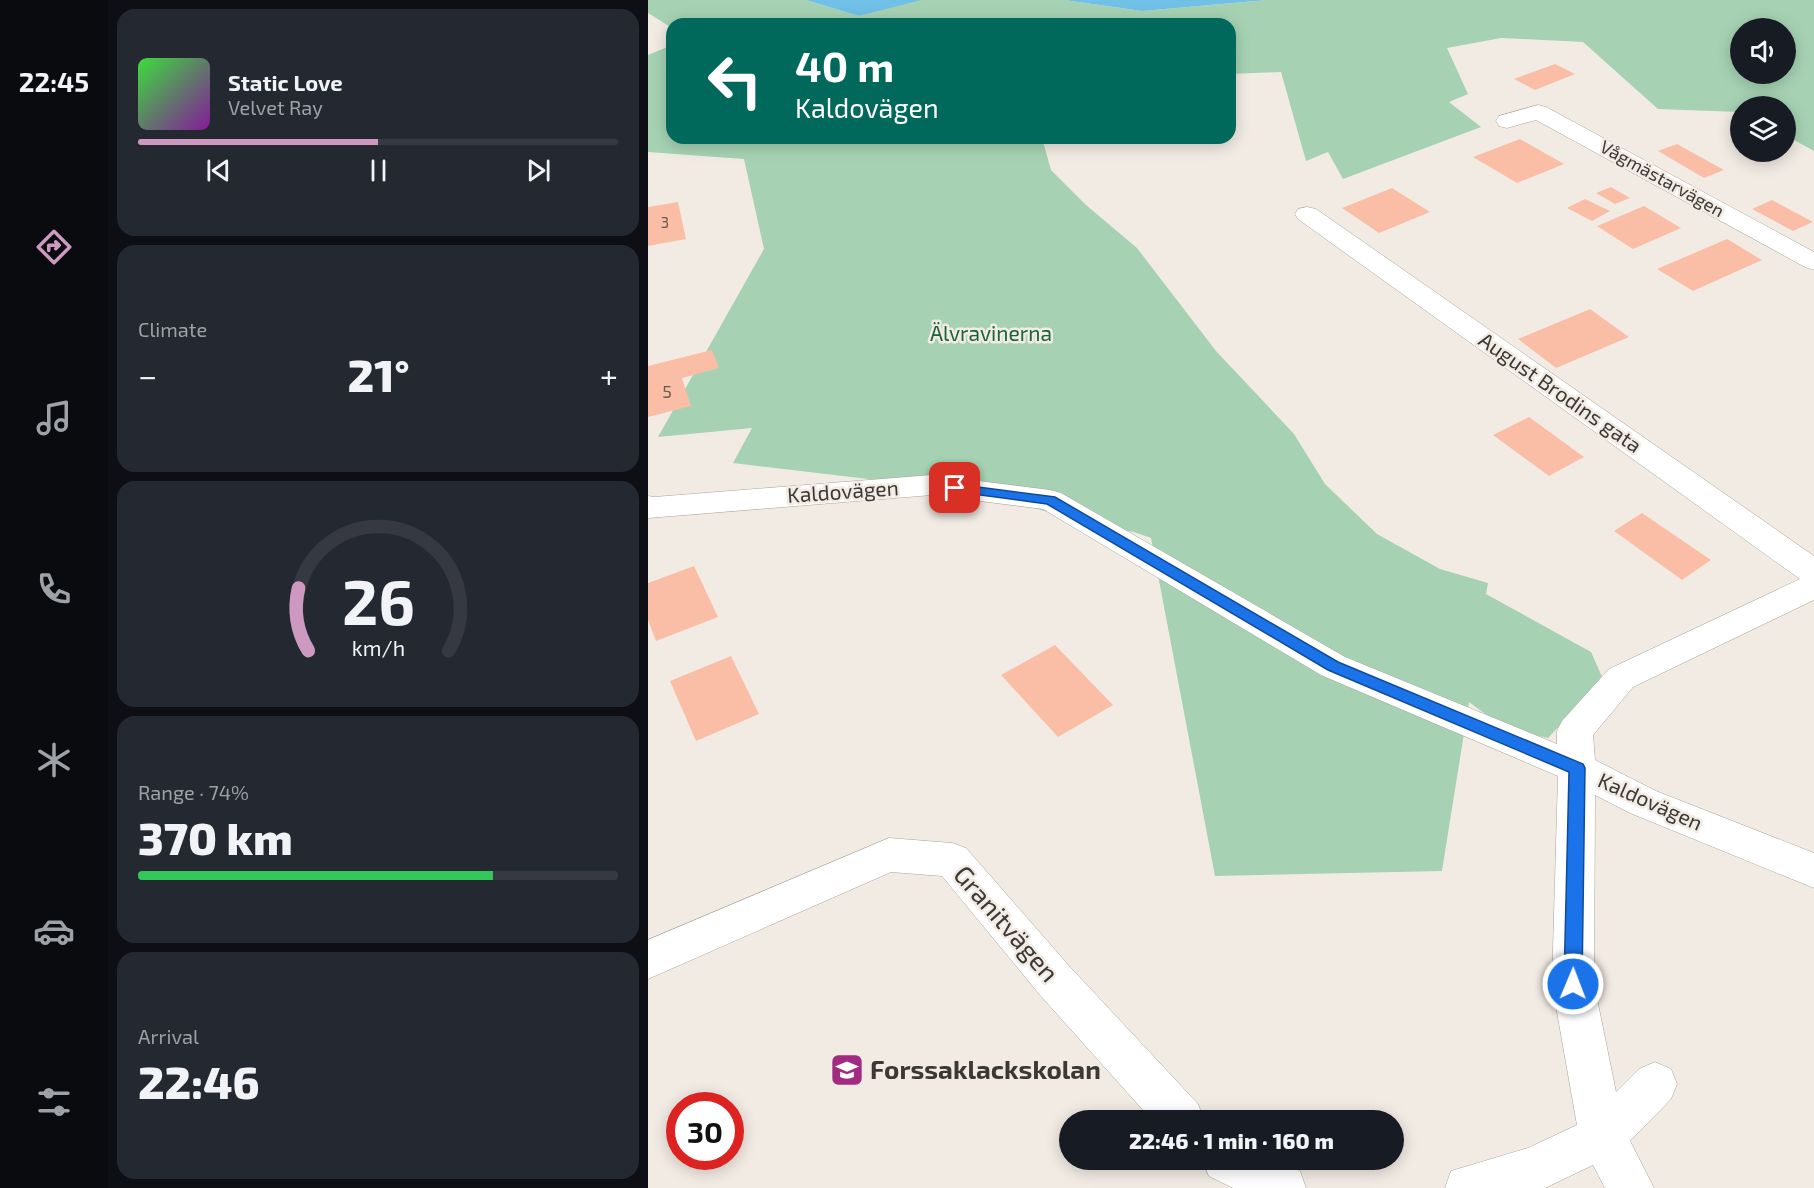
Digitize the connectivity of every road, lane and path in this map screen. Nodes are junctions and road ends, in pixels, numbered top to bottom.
1 (1507, 121) dead end
2 (1307, 214) dead end
3 (1814, 262) edge
4 (648, 507) edge
5 (1814, 572) edge
6 (1814, 586) edge
7 (1577, 768) junction
8 (1814, 871) edge
9 (648, 960) edge
10 (1656, 1083) dead end
11 (1173, 1110) edge
12 (1602, 1137) junction
13 (1246, 1170) edge
14 (1283, 1188) edge
15 (1468, 1188) edge
16 (1631, 1188) edge

1 - 3 street, Vågmästarvägen
2 - 5 street, August Brodins gata
4 - 7 street, Kaldovägen
6 - 7 street
7 - 8 street, Kaldovägen
7 - 12 street
9 - 11 street, Granitvägen
10 - 12 street
12 - 15 street
12 - 16 street
13 - 14 street

